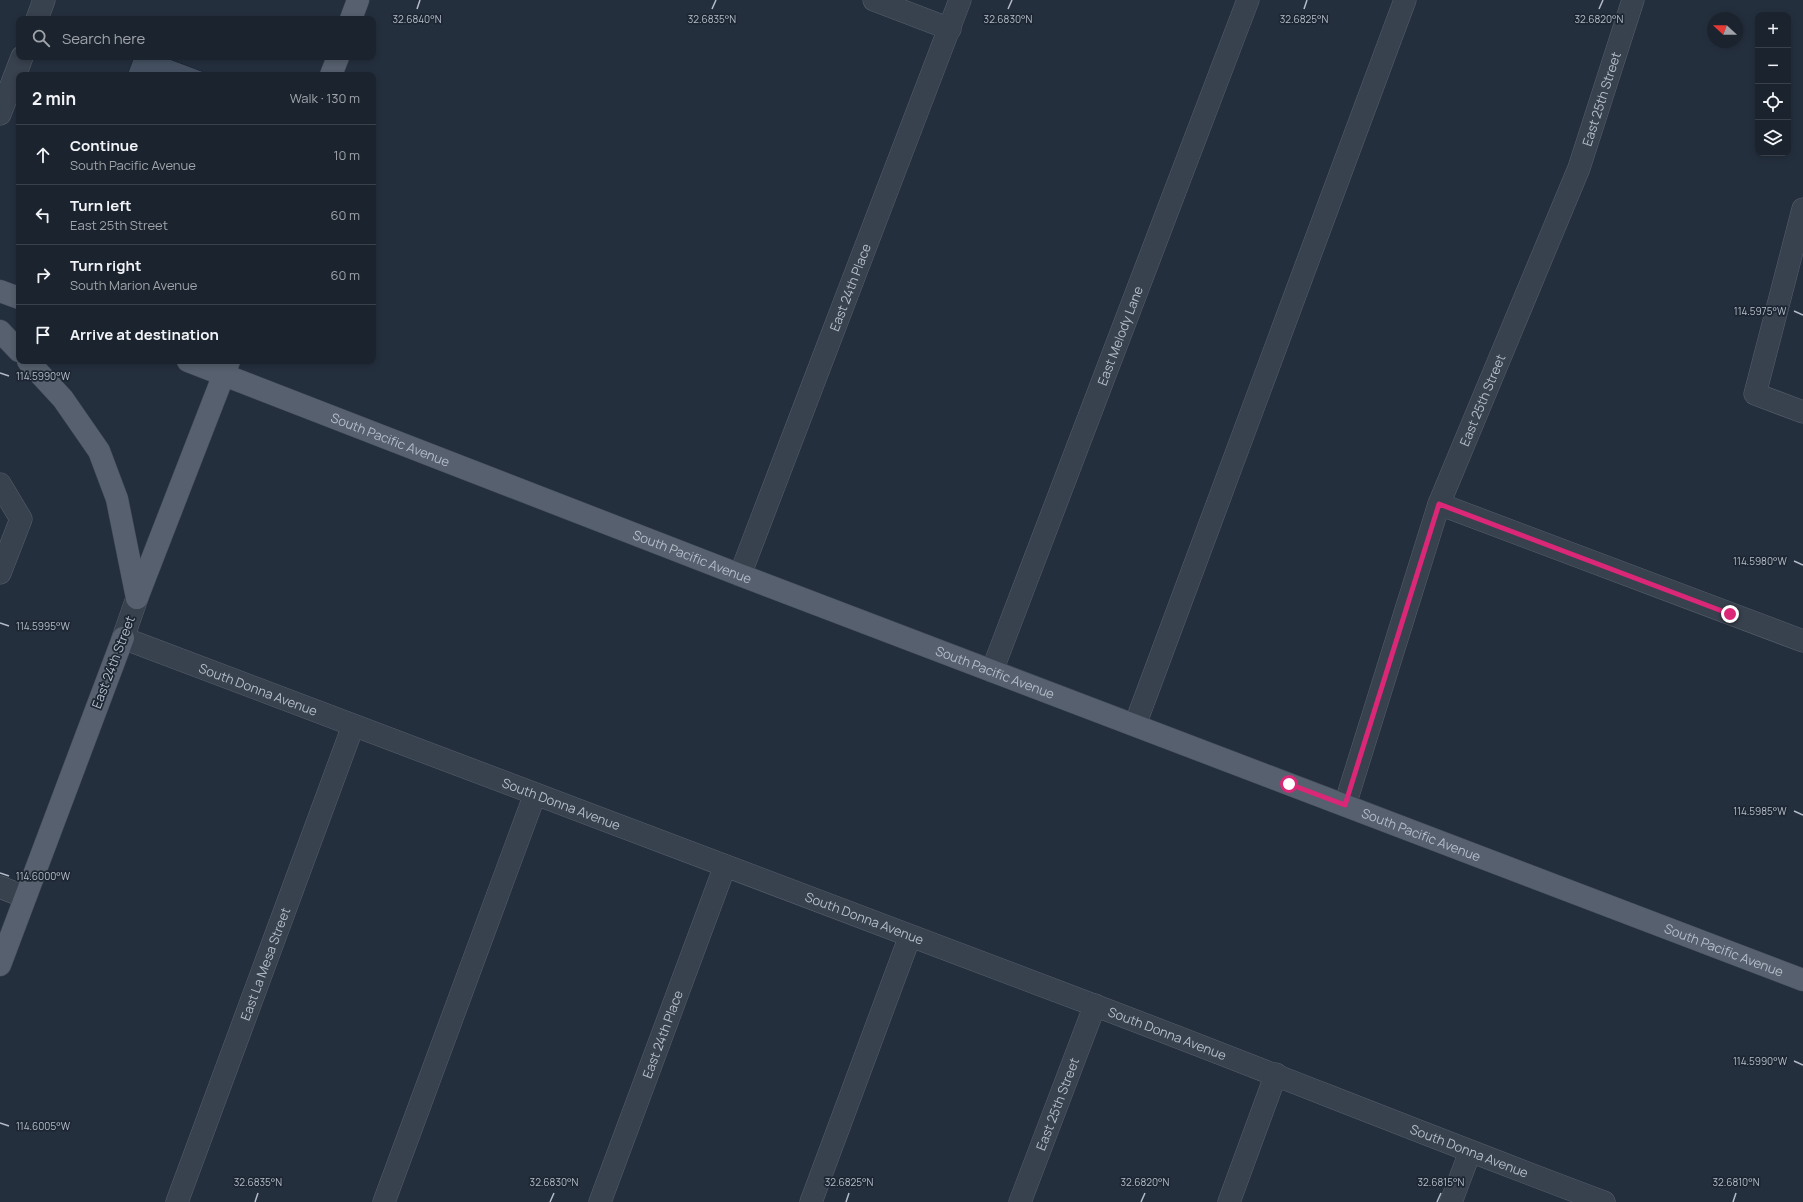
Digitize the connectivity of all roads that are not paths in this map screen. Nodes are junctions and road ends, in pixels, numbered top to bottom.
1 (44, 0) edge
2 (358, 0) edge
3 (874, 0) edge
4 (960, 0) edge
5 (1248, 0) edge
6 (1405, 0) edge
7 (1633, 0) edge
8 (38, 16) edge
9 (352, 16) edge
10 (950, 29) junction
11 (21, 60) edge
12 (337, 60) edge
13 (16, 72) edge
14 (333, 72) edge
15 (16, 73) edge
16 (0, 114) edge
17 (1803, 210) edge
18 (0, 291) edge
19 (16, 297) edge
20 (0, 331) edge
21 (16, 348) edge
22 (31, 364) edge
23 (205, 364) edge
24 (227, 368) edge
25 (1803, 412) edge
26 (0, 484) edge
27 (1439, 504) junction
28 (0, 573) edge
29 (740, 575) junction
30 (137, 598) junction
31 (123, 638) junction
32 (1803, 641) edge
33 (992, 671) junction
34 (1135, 725) junction
35 (353, 726) junction
36 (535, 794) junction
37 (1345, 805) junction
38 (725, 866) junction
39 (0, 887) edge
40 (24, 897) junction
41 (910, 936) junction
42 (0, 964) edge
43 (1803, 980) edge
44 (1094, 1005) junction
45 (1276, 1074) junction
46 (1470, 1152) junction
47 (177, 1202) edge
48 (384, 1202) edge
49 (600, 1202) edge
50 (811, 1202) edge
51 (1020, 1202) edge
52 (1229, 1202) edge
53 (1451, 1202) edge
54 (1604, 1202) edge

1 - 8 street
2 - 9 main road
3 - 10 street
4 - 10 street, East 24th Place
5 - 33 street, East Melody Lane
6 - 34 street
7 - 27 street, East 25th Street
10 - 29 street, East 24th Place
11 - 13 street
12 - 14 main road
15 - 16 street
17 - 25 street
18 - 19 main road
20 - 21 main road
22 - 30 main road
23 - 24 main road, South Pacific Avenue
24 - 29 main road, South Pacific Avenue
24 - 30 main road, East 24th Street
26 - 28 street
27 - 32 street
27 - 37 street, East 25th Street
29 - 33 main road, South Pacific Avenue
30 - 31 street, East 24th Street
31 - 35 street, South Donna Avenue
31 - 40 main road, East 24th Street
33 - 34 main road, South Pacific Avenue
34 - 37 main road, South Pacific Avenue
35 - 36 street, South Donna Avenue
35 - 47 street, East La Mesa Street
36 - 38 street, South Donna Avenue
36 - 48 street
37 - 43 main road, South Pacific Avenue
38 - 41 street, South Donna Avenue
38 - 49 street, East 24th Place
39 - 40 street
40 - 42 main road, East 24th Street
41 - 44 street, South Donna Avenue
41 - 50 street
44 - 45 street, South Donna Avenue
44 - 51 street, East 25th Street
45 - 46 street, South Donna Avenue
45 - 52 street
46 - 53 street
46 - 54 street, South Donna Avenue

